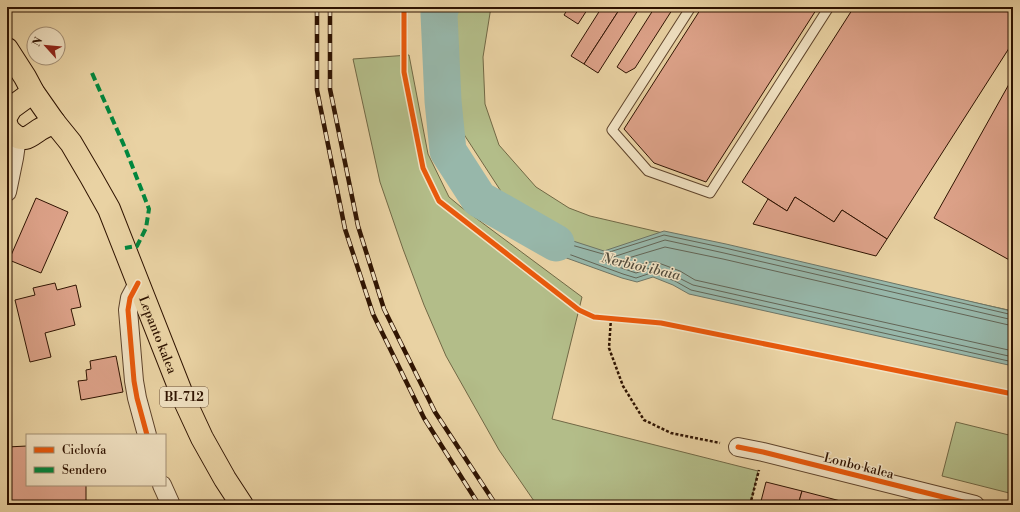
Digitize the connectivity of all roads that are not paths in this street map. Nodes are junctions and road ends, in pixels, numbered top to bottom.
1 (692, 7) edge
2 (829, 7) edge
3 (7, 49) edge
4 (33, 92) junction
5 (7, 115) edge
6 (54, 122) junction
7 (12, 132) edge
8 (7, 192) edge
9 (138, 283) junction
10 (147, 434) edge
11 (738, 447) road end
12 (162, 486) edge
13 (171, 505) edge
14 (242, 505) edge
15 (975, 505) edge

1 - 2 lane
3 - 4 main road, Lepanto kalea
4 - 5 main road
4 - 6 main road, Lepanto kalea
6 - 7 main road
6 - 9 main road, Lepanto kalea / BI-712
7 - 8 street
9 - 10 street
9 - 14 main road, Lepanto kalea / BI-712
11 - 15 street, Lonbo kalea
12 - 13 street

